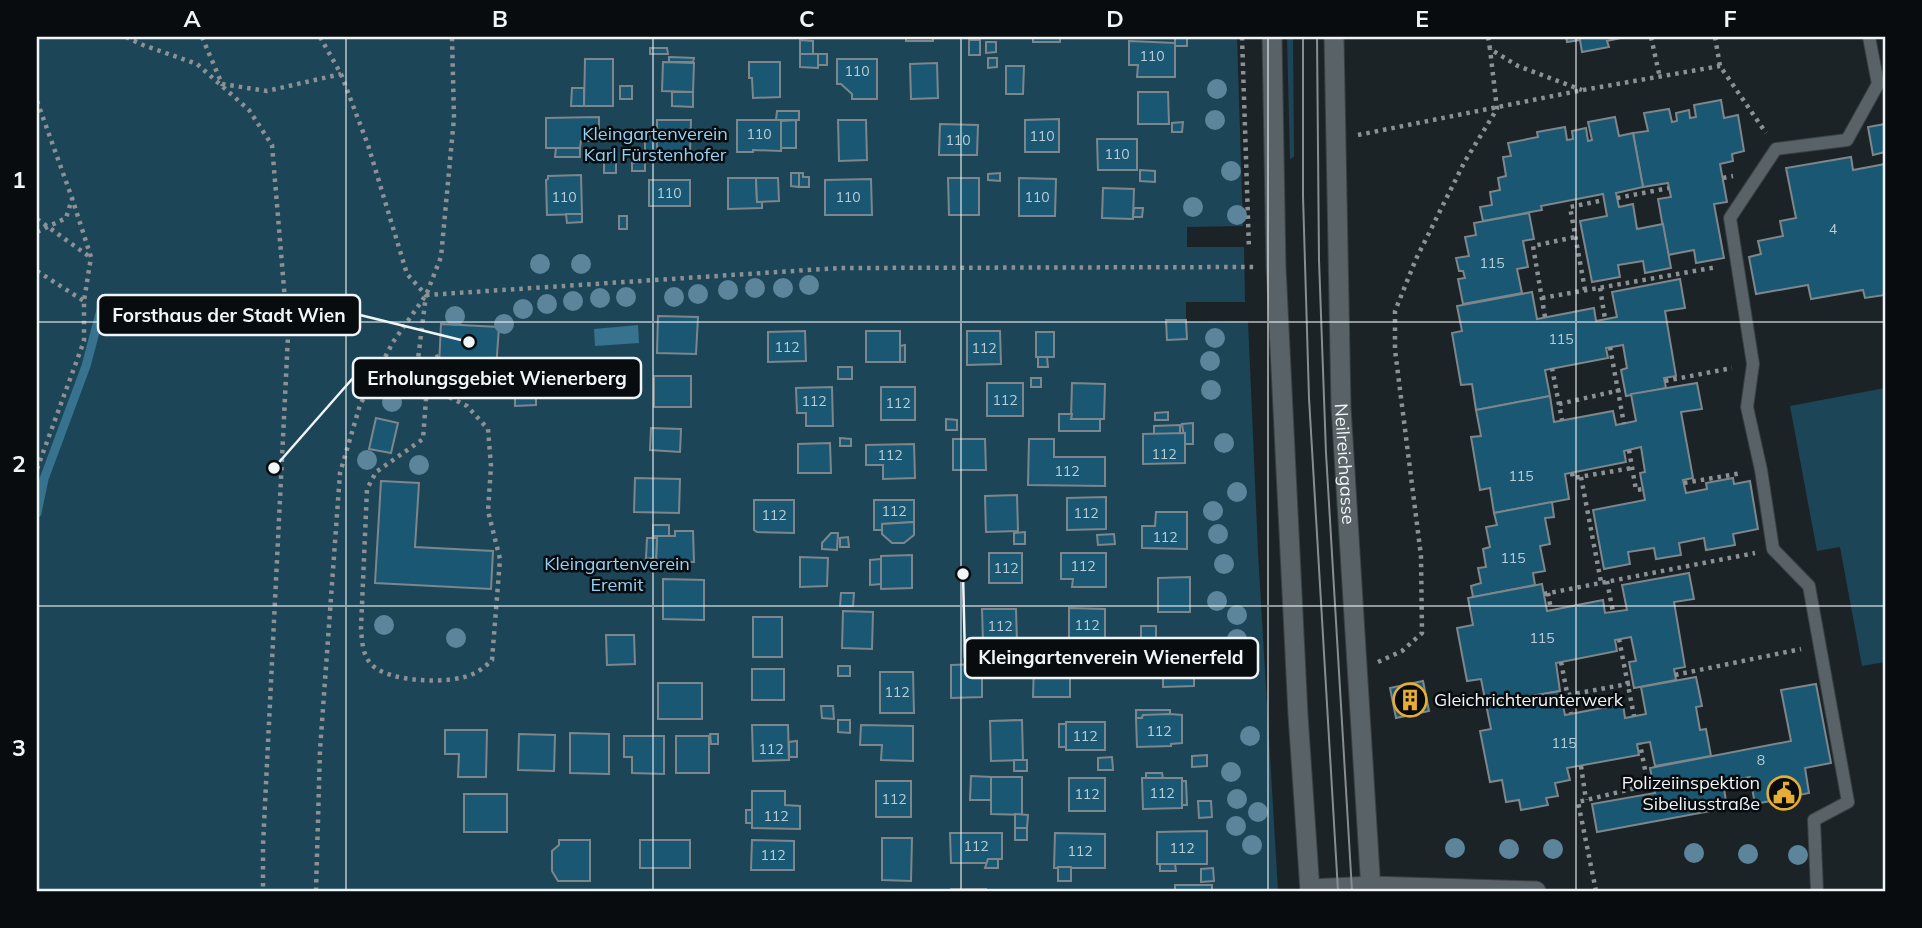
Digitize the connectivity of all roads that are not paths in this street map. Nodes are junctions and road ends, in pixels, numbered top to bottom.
1 (1272, 37) edge
2 (1334, 37) edge
3 (1869, 37) edge
4 (1371, 889) edge
5 (1310, 890) edge
6 (1536, 891) edge
7 (1817, 891) edge

1 - 5 street
2 - 4 street, Neilreichgasse
3 - 7 lane
4 - 5 street
4 - 6 street

